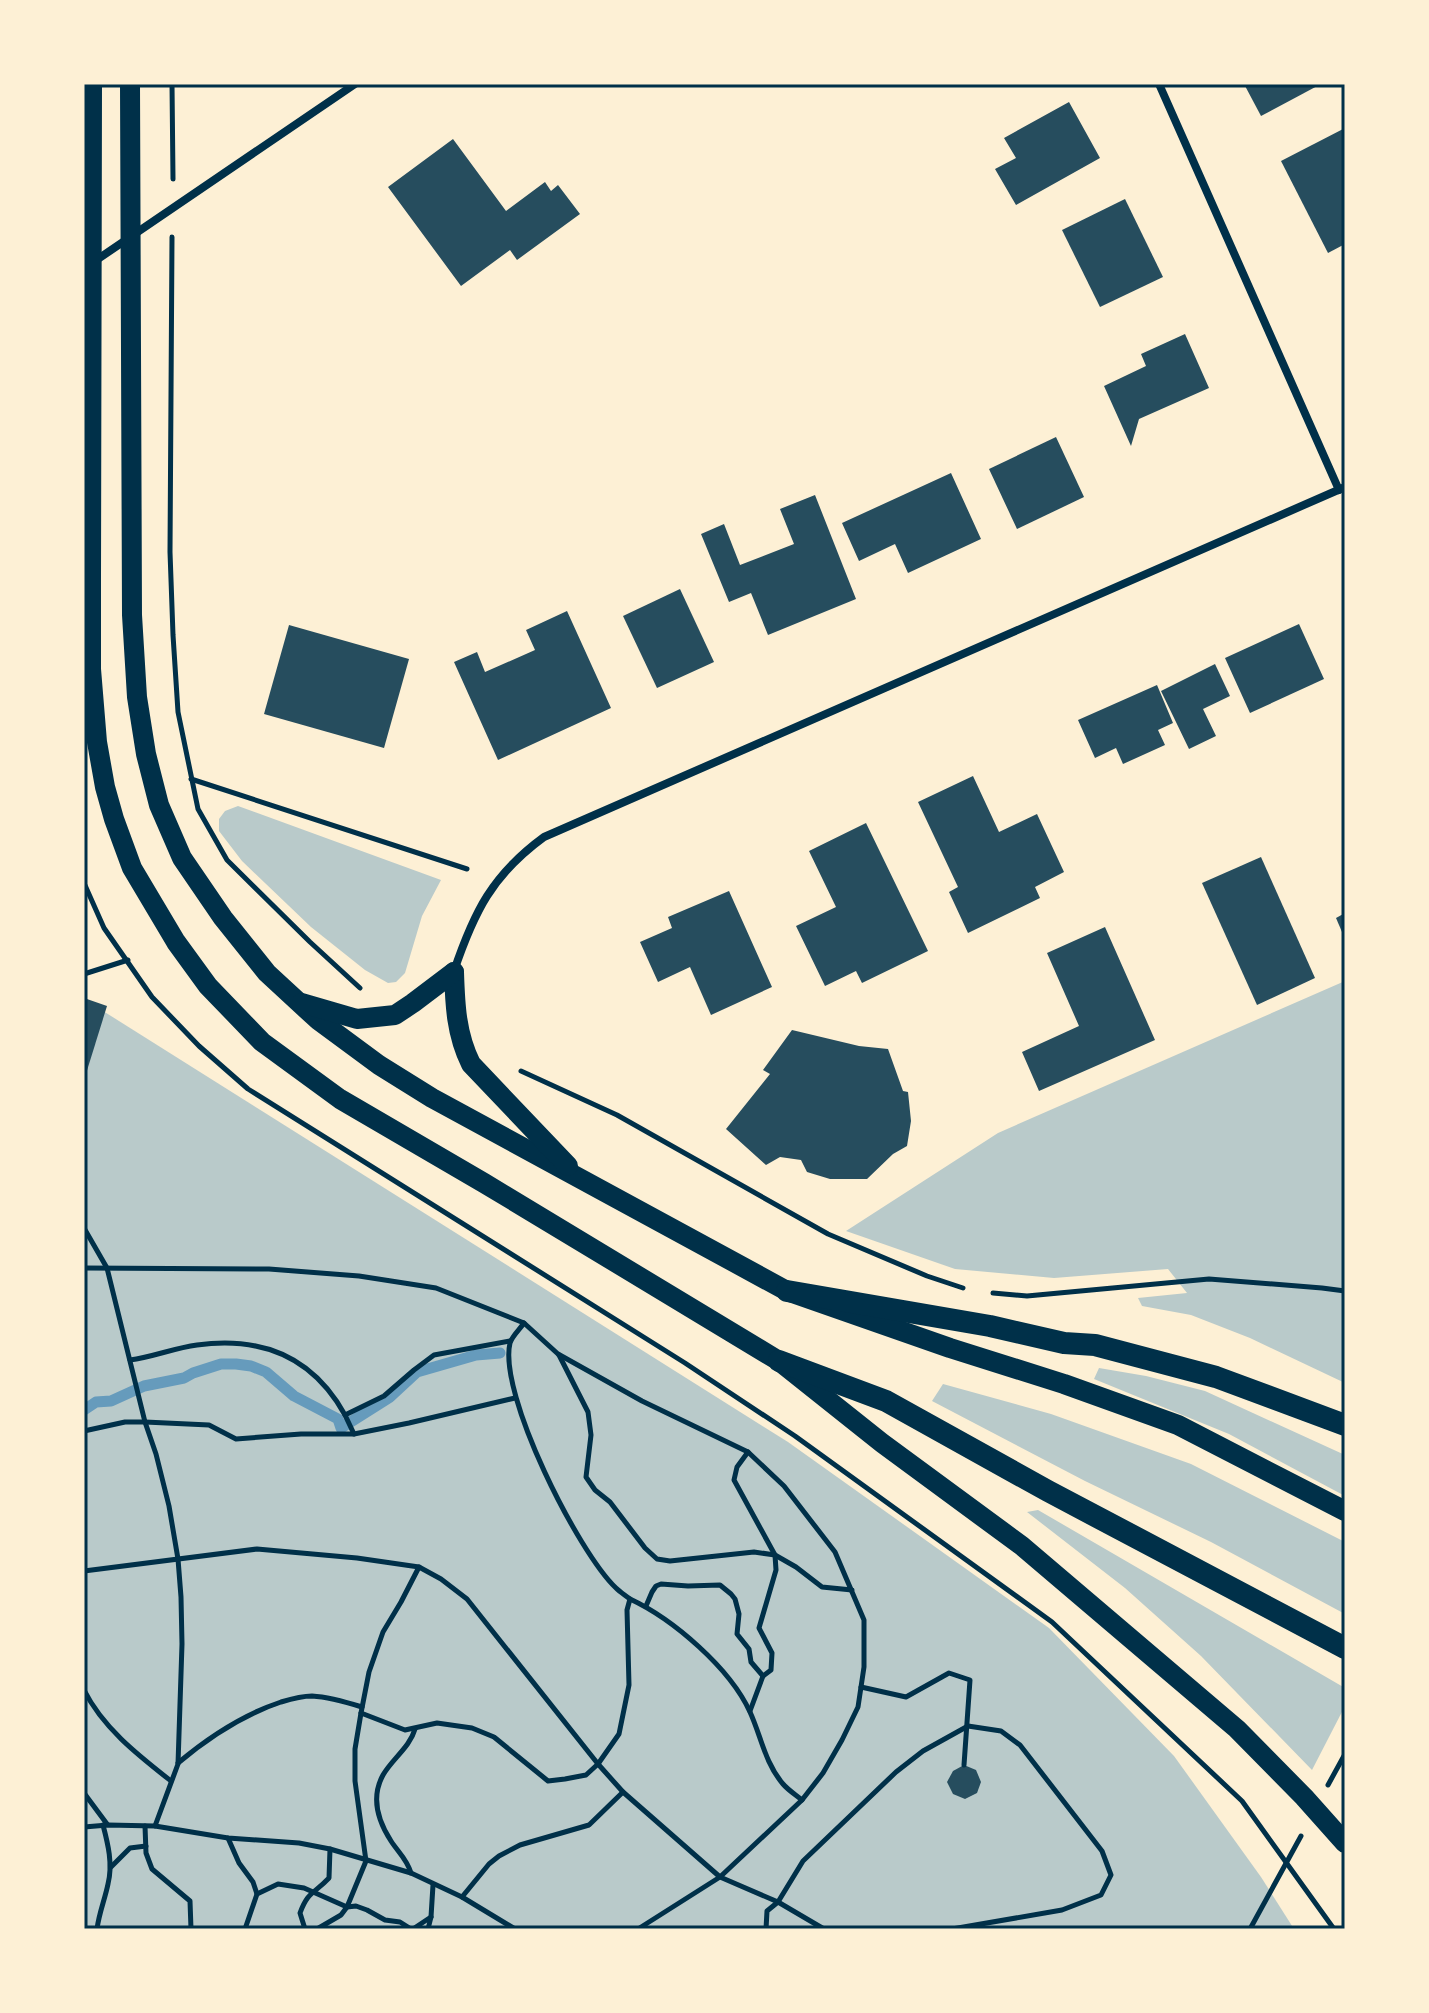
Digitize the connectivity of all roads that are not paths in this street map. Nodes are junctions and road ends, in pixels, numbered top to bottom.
1 (92, 84) edge
2 (130, 84) edge
3 (355, 84) edge
4 (1159, 84) edge
5 (130, 236) junction
6 (93, 263) junction
7 (1342, 488) edge
8 (454, 972) junction
9 (298, 1002) junction
10 (582, 1181) junction
11 (787, 1291) junction
12 (779, 1361) junction
13 (1345, 1425) edge
14 (1345, 1511) edge
15 (1345, 1648) edge
16 (1345, 1843) edge

1 - 6 main road
2 - 5 main road
3 - 5 street
4 - 7 street
5 - 6 street
5 - 9 main road
6 - 12 main road
7 - 8 street
8 - 9 main road
8 - 10 main road
9 - 10 main road
10 - 11 main road
11 - 13 highway
11 - 14 main road
12 - 15 highway
12 - 16 main road

